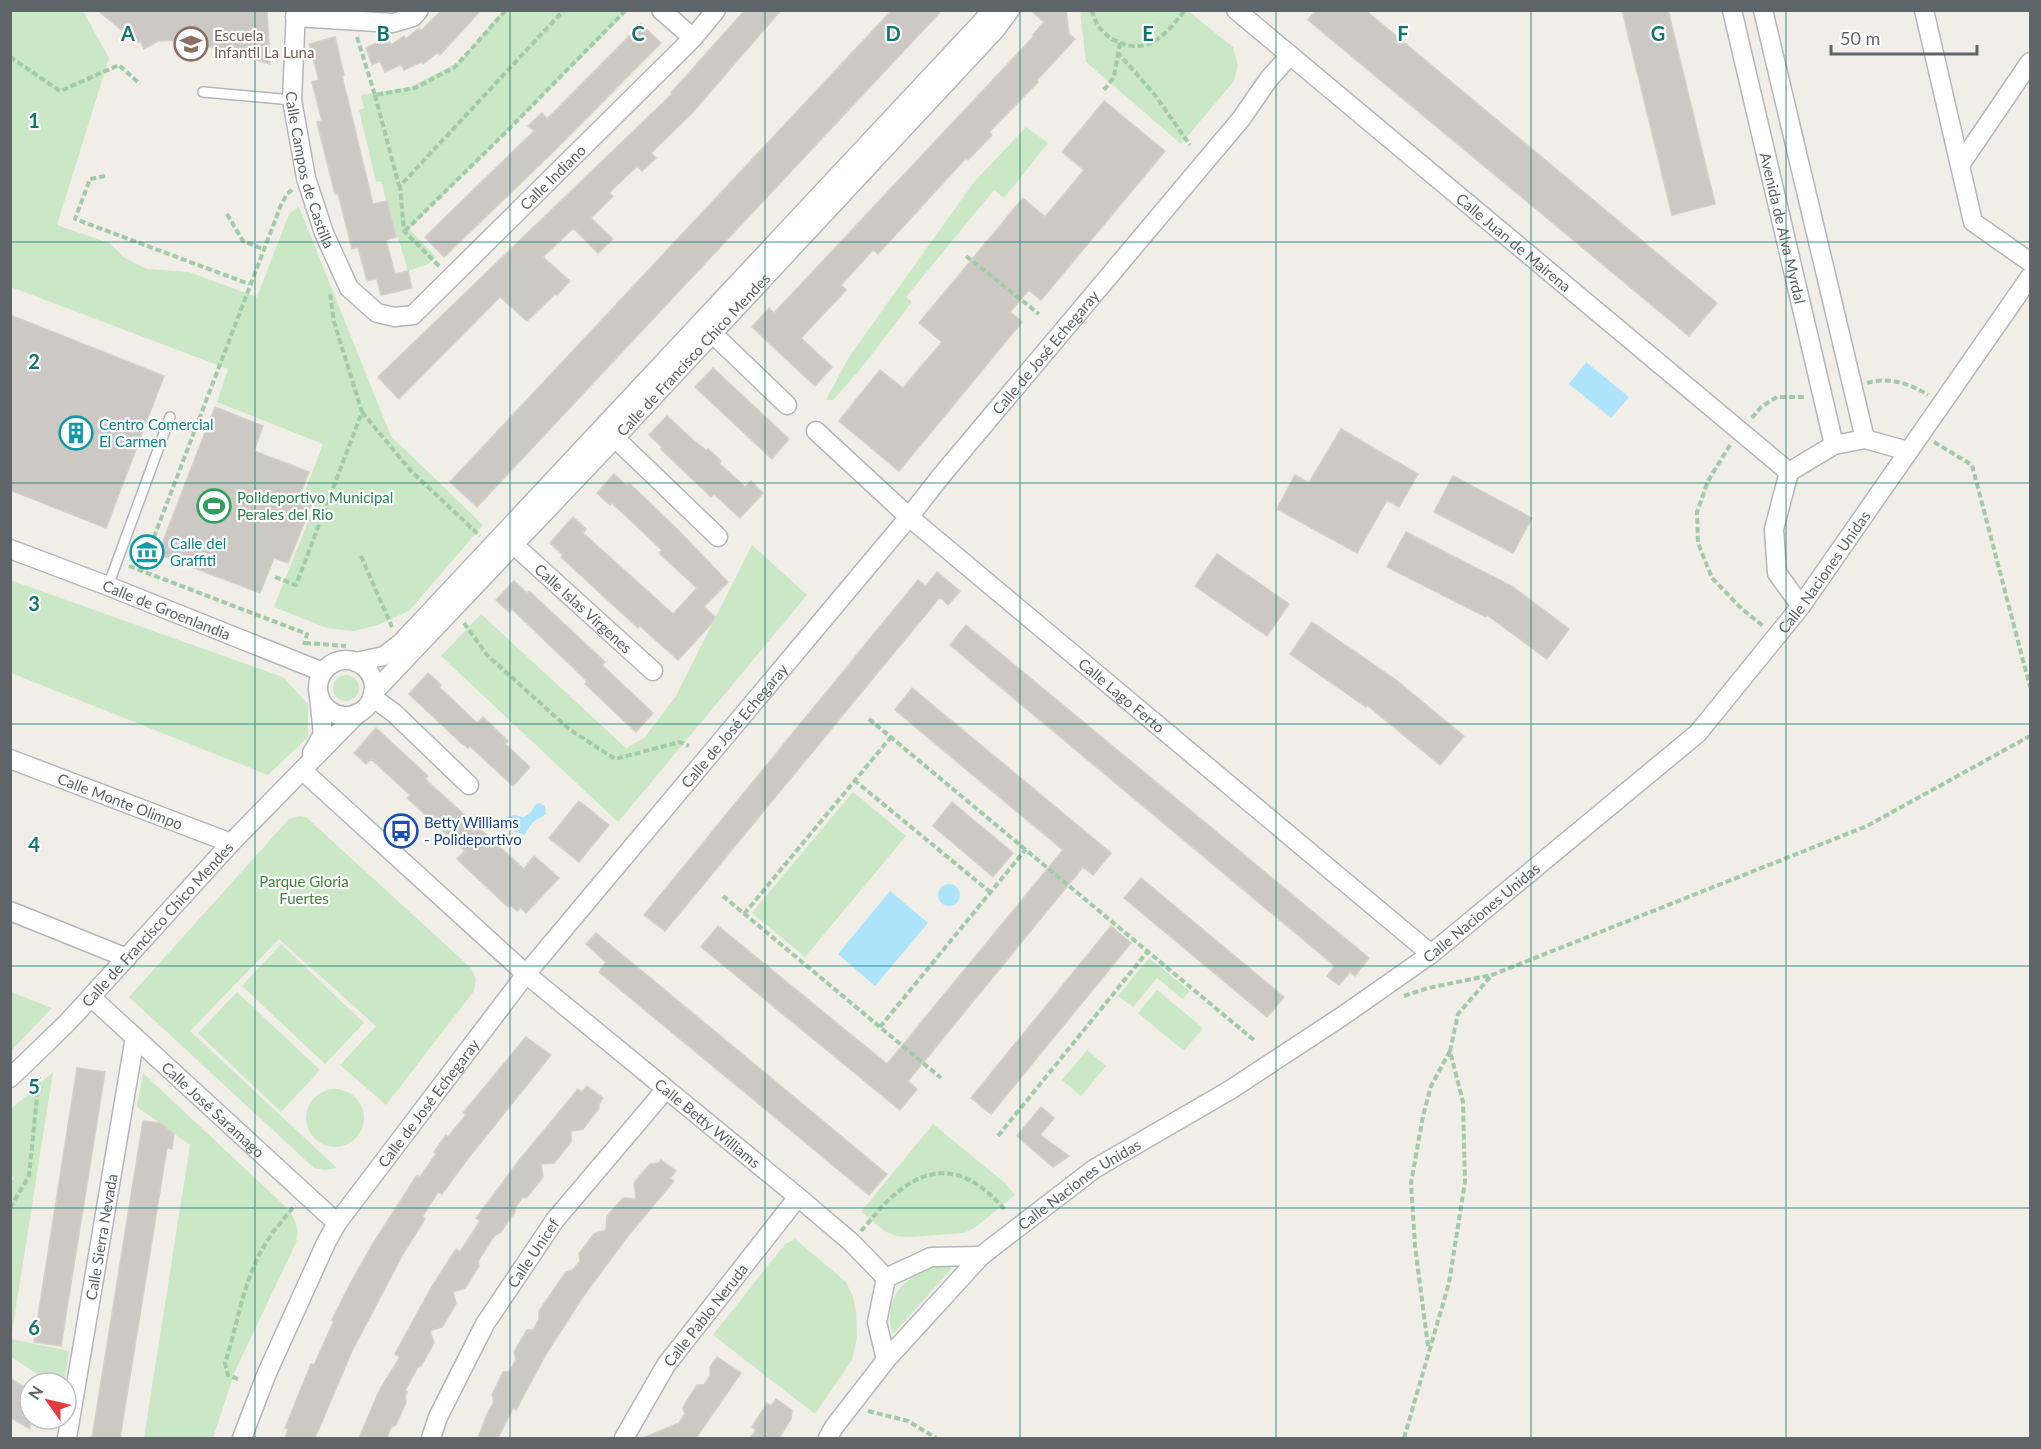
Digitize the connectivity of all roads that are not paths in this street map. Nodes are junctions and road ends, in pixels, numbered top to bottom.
1 (419, 10) edge
2 (661, 10) edge
3 (716, 10) edge
4 (993, 10) edge
5 (1010, 10) edge
6 (1236, 10) edge
7 (1732, 10) edge
8 (1763, 10) edge
9 (1924, 10) edge
10 (295, 14) edge
11 (693, 38) junction
12 (1290, 55) junction
13 (2031, 62) edge
14 (203, 92) dead end
15 (292, 99) junction
16 (1960, 165) junction
17 (2031, 262) edge
18 (2031, 277) edge
19 (377, 312) joint
20 (712, 333) junction
21 (787, 405) dead end
22 (170, 417) dead end
23 (816, 431) dead end
24 (615, 438) junction
25 (1865, 439) junction
26 (1834, 445) junction
27 (1908, 451) junction
28 (1789, 472) junction
29 (909, 517) junction
30 (718, 537) dead end
31 (514, 545) junction
32 (10, 549) edge
33 (108, 586) junction
34 (1801, 606) junction
35 (356, 662) junction
36 (653, 671) dead end
37 (323, 672) junction
38 (319, 695) junction
39 (373, 695) junction
40 (358, 713) junction
41 (10, 759) edge
42 (302, 770) junction
43 (469, 785) dead end
44 (231, 843) junction
45 (10, 911) edge
46 (1431, 954) junction
47 (127, 958) junction
48 (526, 974) junction
49 (92, 997) junction
50 (135, 1037) junction
51 (10, 1078) edge
52 (666, 1089) junction
53 (798, 1197) junction
54 (337, 1223) junction
55 (981, 1256) junction
56 (886, 1278) junction
57 (886, 1360) junction
58 (67, 1438) edge
59 (242, 1438) edge
60 (431, 1438) edge
61 (624, 1438) edge
62 (828, 1438) edge

1 - 10 street
2 - 11 street
3 - 11 street, Calle Indiano
4 - 35 street, Calle de Francisco Chico Mendes
5 - 20 street, Calle de Francisco Chico Mendes
6 - 12 street, Calle Juan de Mairena
7 - 26 street, Avenida de Alva Myrdal
8 - 25 street, Avenida de Alva Myrdal
9 - 16 street
10 - 15 street, Calle Campos de Castilla
11 - 19 street, Calle Indiano
12 - 28 street, Calle Juan de Mairena
12 - 29 street, Calle de José Echegaray
13 - 16 street
14 - 15 lane
15 - 19 street, Calle Campos de Castilla
16 - 17 street
18 - 27 street, Calle Naciones Unidas
20 - 21 street
20 - 24 street, Calle de Francisco Chico Mendes
22 - 33 lane
23 - 29 street, Calle Lago Ferto
24 - 30 street
24 - 31 street, Calle de Francisco Chico Mendes
25 - 26 street
25 - 27 street
26 - 28 street
27 - 34 street, Calle Naciones Unidas
28 - 34 street
29 - 46 street, Calle Lago Ferto
29 - 48 street, Calle de José Echegaray
31 - 36 street, Calle Islas Vírgenes
31 - 39 street, Calle de Francisco Chico Mendes
32 - 33 street, Calle de Groenlandia
33 - 37 street, Calle de Groenlandia
34 - 46 street, Calle Naciones Unidas
35 - 37 street
35 - 39 street
37 - 38 street
38 - 40 street
38 - 42 street, Calle de Francisco Chico Mendes
39 - 40 street
39 - 43 street
40 - 42 street, Calle de Francisco Chico Mendes
41 - 44 street, Calle Monte Olimpo
42 - 44 street, Calle de Francisco Chico Mendes
42 - 48 street, Calle Betty Williams
44 - 47 street, Calle de Francisco Chico Mendes
45 - 47 street
46 - 55 street, Calle Naciones Unidas
47 - 49 street, Calle de Francisco Chico Mendes
48 - 52 street, Calle Betty Williams
48 - 54 street, Calle de José Echegaray
49 - 50 street, Calle José Saramago
49 - 51 street, Calle de Francisco Chico Mendes
50 - 54 street, Calle José Saramago
50 - 58 street, Calle Sierra Nevada
52 - 53 street, Calle Betty Williams
52 - 60 street, Calle Unicef
53 - 56 street, Calle Betty Williams
53 - 61 street, Calle Pablo Neruda
54 - 59 street, Calle de José Echegaray
55 - 56 street
55 - 57 street, Calle Naciones Unidas
56 - 57 street
57 - 62 street, Calle Naciones Unidas

